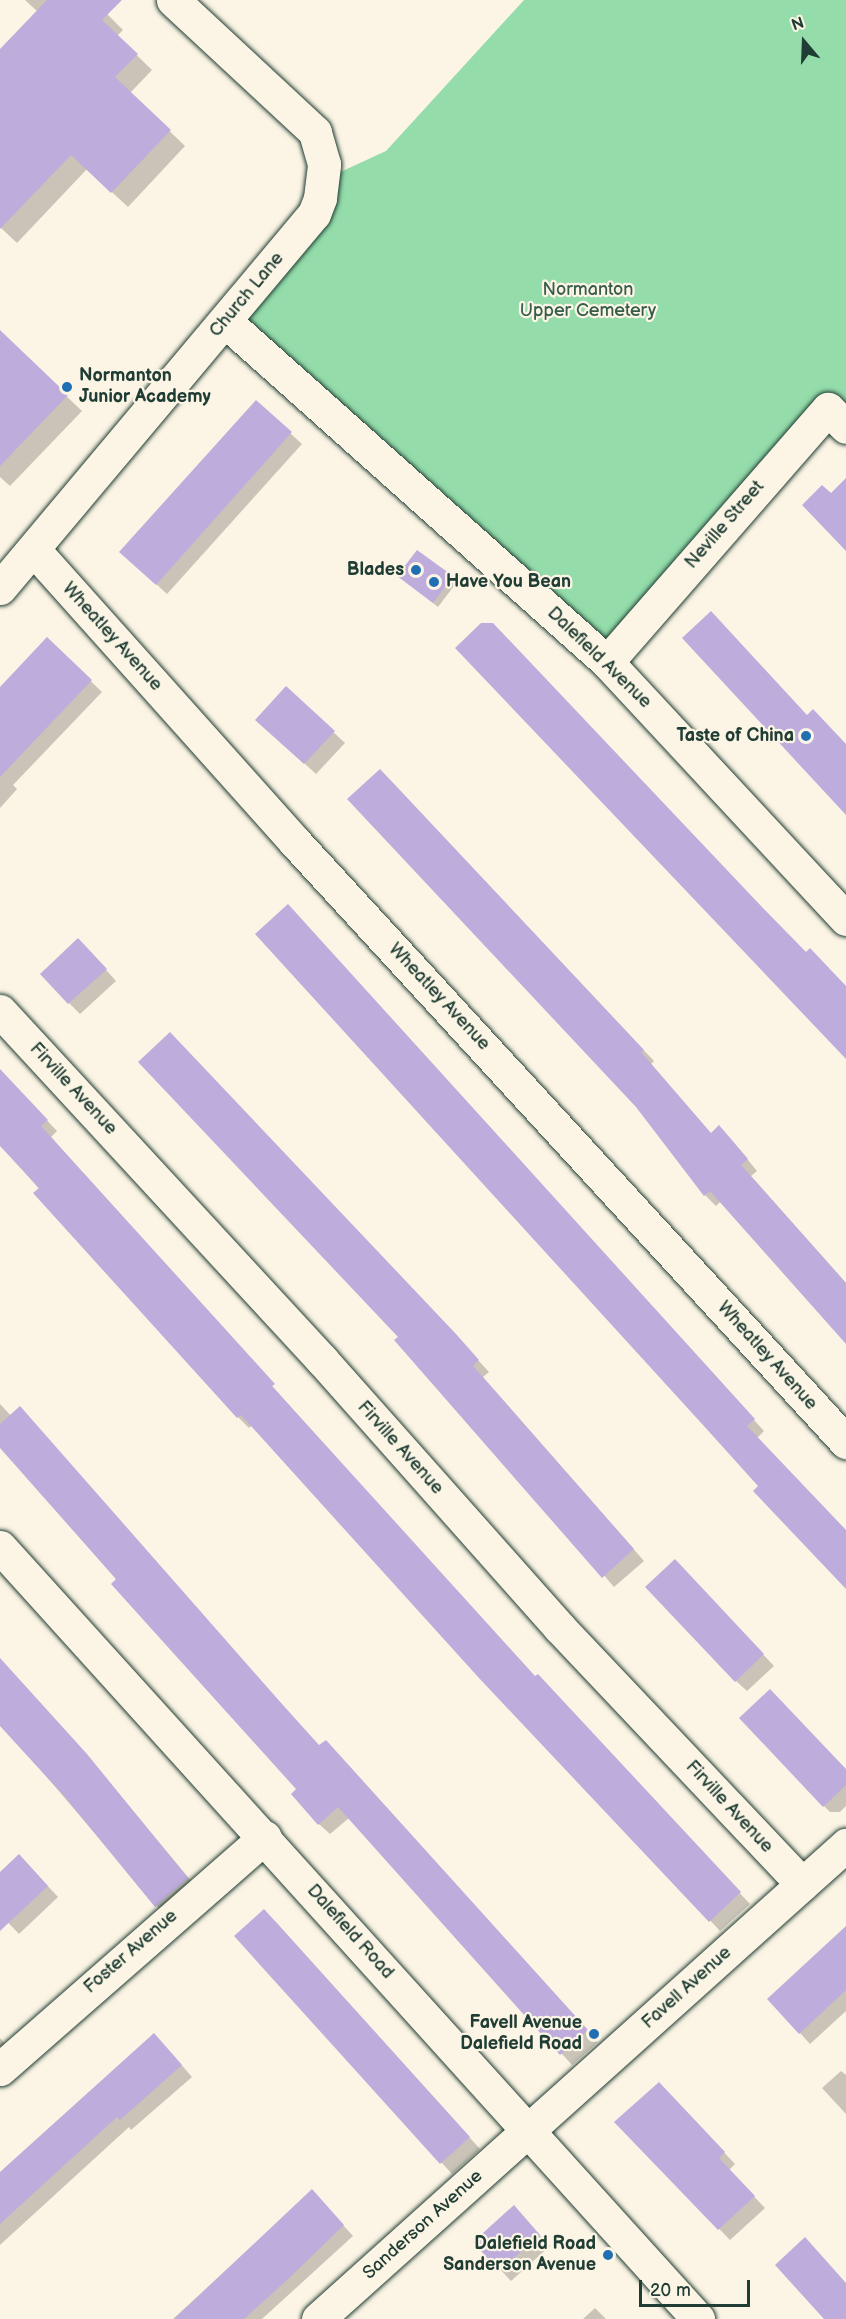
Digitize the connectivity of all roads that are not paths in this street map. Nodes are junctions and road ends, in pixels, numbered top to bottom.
1 (173, 0) edge
2 (225, 321) junction
3 (846, 428) edge
4 (34, 550) junction
5 (0, 588) edge
6 (607, 662) junction
7 (846, 919) edge
8 (0, 1011) edge
9 (846, 1442) edge
10 (0, 1547) edge
11 (265, 1837) junction
12 (846, 1845) edge
13 (802, 1884) junction
14 (0, 2069) edge
15 (528, 2130) junction
16 (318, 2319) edge
17 (698, 2319) edge

1 - 2 street, Church Lane
2 - 4 street, Church Lane
2 - 6 street, Dalefield Avenue
3 - 6 street, Neville Street
4 - 5 street, Church Lane
4 - 9 street, Wheatley Avenue
6 - 7 street, Dalefield Avenue
8 - 13 street, Firville Avenue
10 - 11 street, Dalefield Road
11 - 14 street, Foster Avenue
11 - 15 street, Dalefield Road
12 - 13 street, Favell Avenue
13 - 15 street, Favell Avenue
15 - 16 street, Sanderson Avenue
15 - 17 street, Dalefield Road

